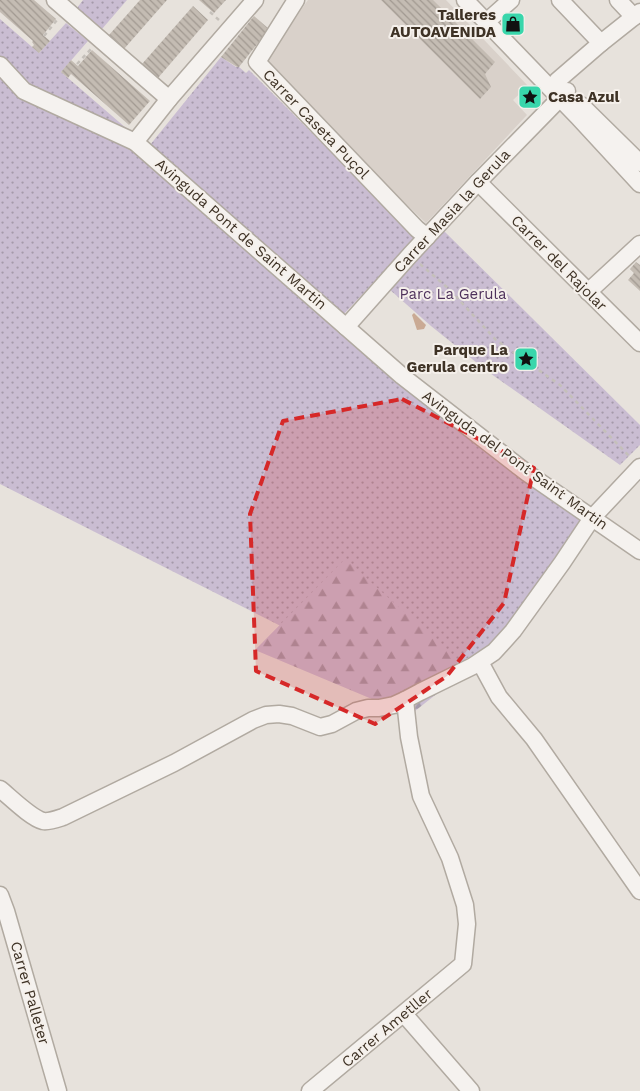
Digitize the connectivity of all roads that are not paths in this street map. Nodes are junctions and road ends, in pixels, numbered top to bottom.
1 (255, 0) edge
2 (296, 0) edge
3 (464, 0) edge
4 (477, 0) edge
5 (511, 0) edge
6 (560, 0) edge
7 (618, 0) edge
8 (60, 5) edge
9 (493, 16) junction
10 (636, 19) edge
11 (601, 43) junction
12 (0, 65) edge
13 (561, 90) junction
14 (169, 99) junction
15 (136, 142) junction
16 (640, 163) edge
17 (478, 182) junction
18 (640, 184) edge
19 (427, 238) junction
20 (640, 244) edge
21 (588, 292) junction
22 (346, 327) junction
23 (640, 343) edge
24 (640, 467) edge
25 (592, 518) junction
26 (640, 551) edge
27 (480, 662) junction
28 (405, 700) junction
29 (0, 789) edge
30 (640, 891) edge
31 (0, 895) edge
32 (404, 1014) junction
33 (58, 1091) edge
34 (310, 1091) edge
35 (472, 1091) edge

1 - 14 street
2 - 19 street, Carrer Caseta Puçol
3 - 13 street
4 - 9 street
5 - 9 street
6 - 11 street
7 - 10 street
8 - 14 street
9 - 13 street
10 - 11 street, Carrer Masia la Gerula
11 - 13 street, Carrer Masia la Gerula
12 - 15 street, Avinguda Pont de Saint Martin
13 - 16 street
13 - 17 street, Carrer Masia la Gerula
13 - 18 street
14 - 15 street
15 - 22 street, Avinguda Pont de Saint Martin
17 - 19 street, Carrer Masia la Gerula
17 - 21 street, Carrer del Rajolar
19 - 22 street, Carrer Masia la Gerula
20 - 21 street
21 - 23 street, Carrer del Rajolar
22 - 25 street, Avinguda del Pont Saint Martin
24 - 25 street
25 - 26 street, Avinguda del Pont Saint Martin
25 - 27 street
27 - 28 street
27 - 30 street
28 - 29 street
28 - 32 street, Carrer Ametller
31 - 33 street, Carrer Palleter
32 - 34 street, Carrer Ametller
32 - 35 street

